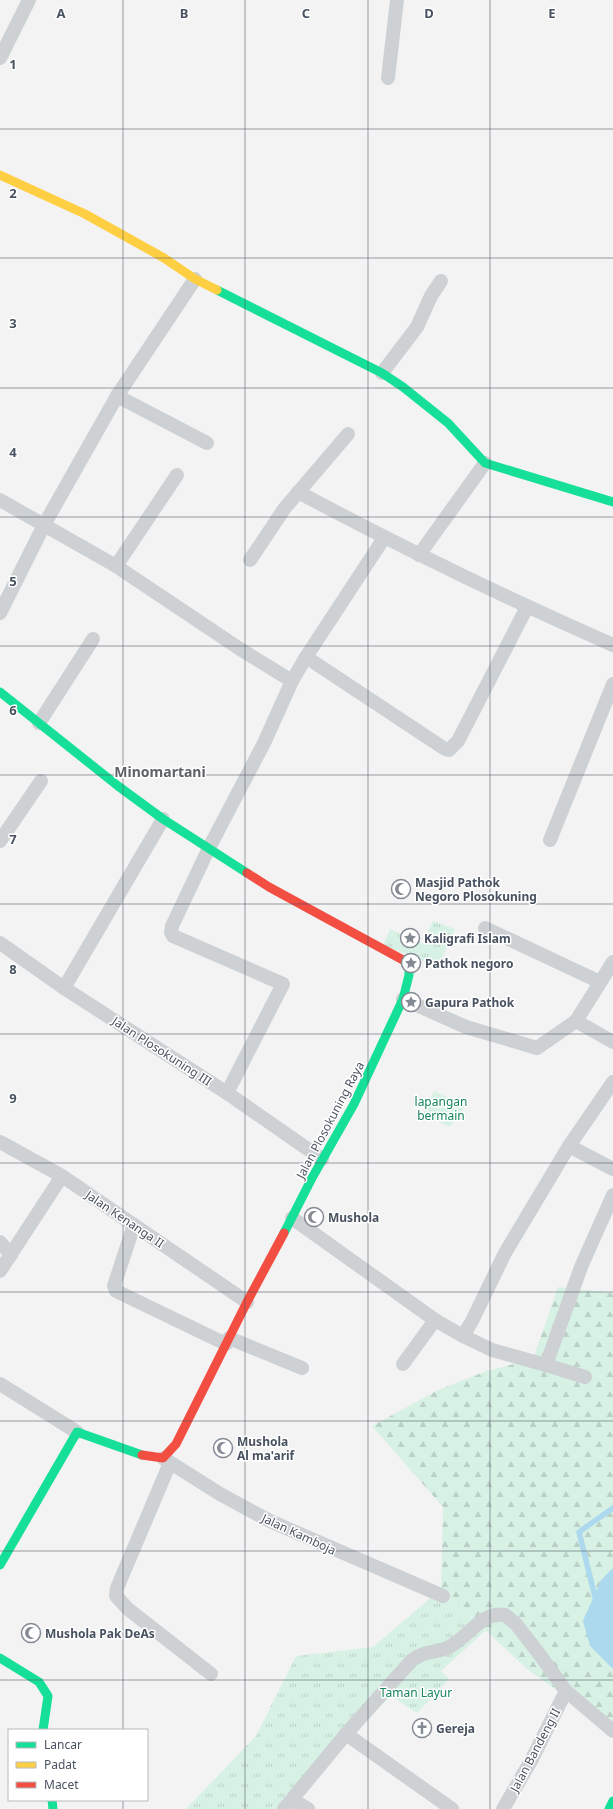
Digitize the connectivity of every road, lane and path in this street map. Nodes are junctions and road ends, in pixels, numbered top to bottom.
1 (398, 0) edge
2 (28, 1) edge
3 (0, 58) edge
4 (388, 78) dead end
5 (0, 175) edge
6 (195, 279) junction
7 (441, 281) dead end
8 (382, 373) junction
9 (117, 396) junction
10 (348, 434) dead end
11 (207, 443) dead end
12 (485, 463) junction
13 (177, 474) dead end
14 (298, 492) junction
15 (0, 500) edge
16 (613, 502) edge
17 (44, 525) junction
18 (384, 538) junction
19 (418, 555) junction
20 (250, 560) dead end
21 (116, 566) junction
22 (527, 607) junction
23 (0, 613) edge
24 (93, 639) dead end
25 (613, 645) edge
26 (306, 657) junction
27 (292, 681) junction
28 (613, 684) edge
29 (0, 692) edge
30 (39, 723) junction
31 (41, 781) dead end
32 (163, 819) junction
33 (550, 840) dead end
34 (0, 841) edge
35 (209, 848) junction
36 (486, 928) dead end
37 (0, 943) edge
38 (608, 973) edge
39 (64, 988) junction
40 (403, 999) junction
41 (576, 1021) junction
42 (613, 1042) edge
43 (613, 1082) edge
44 (227, 1093) junction
45 (0, 1142) edge
46 (569, 1146) junction
47 (322, 1159) junction
48 (613, 1169) edge
49 (62, 1176) junction
50 (613, 1195) edge
51 (292, 1218) junction
52 (134, 1225) junction
53 (0, 1242) edge
54 (11, 1255) junction
55 (0, 1271) edge
56 (247, 1302) junction
57 (435, 1320) junction
58 (463, 1336) junction
59 (228, 1341) junction
60 (403, 1364) dead end
61 (546, 1364) junction
62 (302, 1368) dead end
63 (585, 1377) dead end
64 (0, 1384) edge
65 (77, 1432) junction
66 (166, 1460) junction
67 (0, 1564) edge
68 (443, 1596) dead end
69 (0, 1658) edge
70 (211, 1674) dead end
71 (566, 1691) junction
72 (43, 1729) edge
73 (613, 1731) edge
74 (346, 1734) junction
75 (613, 1801) edge
76 (288, 1804) edge
77 (308, 1809) edge
78 (452, 1809) edge
79 (503, 1809) edge
80 (609, 1809) edge

1 - 4 street
2 - 3 street
5 - 6 street
6 - 8 street
6 - 9 street
7 - 8 street
8 - 12 street
9 - 11 street
9 - 17 street
10 - 14 street
12 - 16 street
12 - 19 street
13 - 21 street
14 - 18 street
14 - 20 street
15 - 17 street
17 - 21 street
17 - 23 street
18 - 19 street
18 - 26 street
19 - 22 street
21 - 27 street
22 - 25 street
22 - 26 street
24 - 30 street
26 - 27 street
27 - 35 street
28 - 33 street
29 - 30 street, Jalan Plosokuning Raya
30 - 32 street, Jalan Plosokuning Raya
31 - 34 street
32 - 35 street, Jalan Plosokuning Raya
32 - 39 street
35 - 40 street, Jalan Plosokuning Raya
35 - 44 street
36 - 38 street
37 - 39 street, Jalan Plosokuning III
38 - 41 street
39 - 44 street, Jalan Plosokuning III
40 - 41 street
40 - 47 street, Jalan Plosokuning Raya
41 - 42 street
43 - 46 street
44 - 47 street, Jalan Plosokuning III
45 - 49 street, Jalan Kenanga II
46 - 48 street
46 - 58 street
47 - 51 street, Jalan Plosokuning Raya
49 - 52 street, Jalan Kenanga II
49 - 54 street
50 - 61 street
51 - 56 street, Jalan Plosokuning Raya
51 - 57 street
52 - 56 street, Jalan Kenanga II
52 - 59 street
53 - 54 street
54 - 55 street
56 - 59 street, Jalan Plosokuning Raya
57 - 58 street
57 - 60 street
58 - 61 street
59 - 62 street
59 - 66 street, Jalan Plosokuning Raya
61 - 63 street
64 - 65 street
65 - 66 street
65 - 67 street
66 - 68 street, Jalan Kamboja
66 - 70 street
69 - 72 street
71 - 73 street
71 - 74 street
71 - 79 street, Jalan Bandeng II
74 - 76 street
74 - 78 street
75 - 80 street
76 - 77 street

